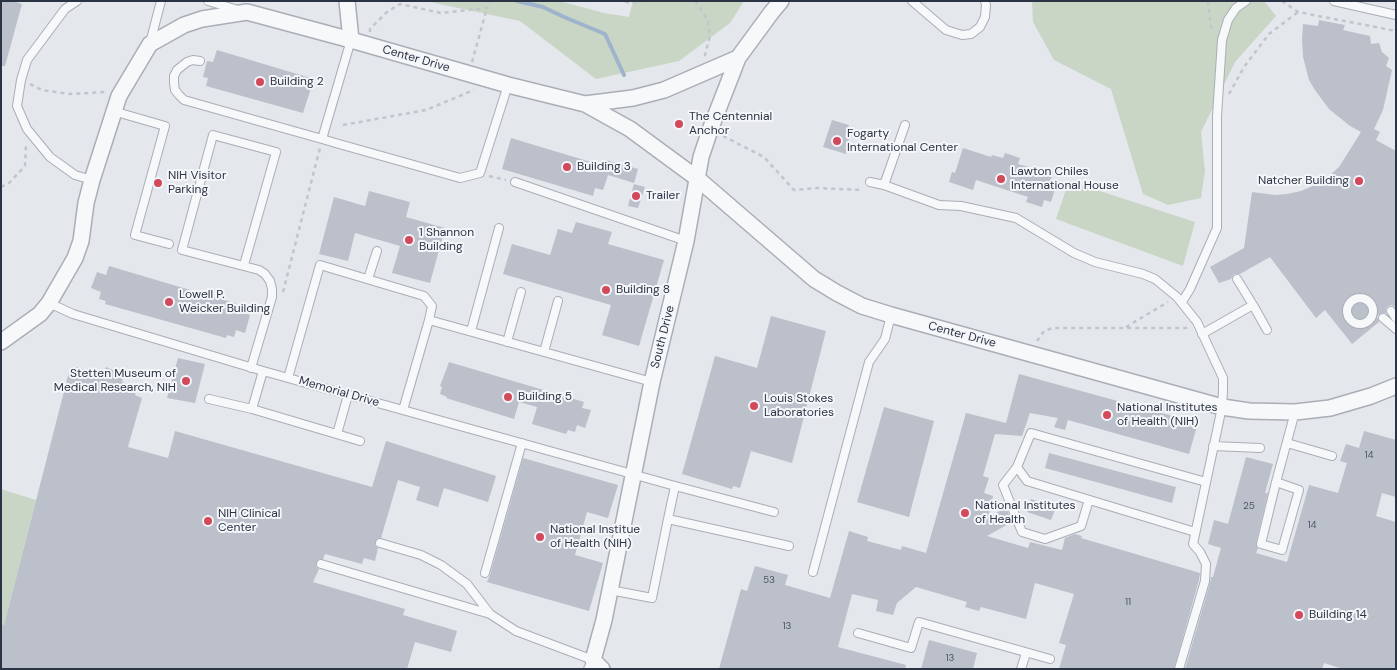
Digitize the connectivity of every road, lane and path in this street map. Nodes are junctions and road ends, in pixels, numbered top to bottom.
1 (77, 1) edge
2 (161, 1) edge
3 (208, 1) edge
4 (347, 1) edge
5 (625, 1) edge
6 (642, 1) edge
7 (695, 1) edge
8 (781, 1) edge
9 (912, 1) edge
10 (985, 1) edge
11 (1208, 1) edge
12 (1246, 1) edge
13 (1282, 1) edge
14 (1334, 1) edge
15 (488, 2) edge
16 (487, 8) junction
17 (247, 12) junction
18 (1298, 12) junction
19 (1396, 15) edge
20 (1396, 31) edge
21 (369, 33) dead end
22 (1214, 34) dead end
23 (351, 40) junction
24 (150, 44) junction
25 (473, 57) dead end
26 (738, 58) junction
27 (200, 61) dead end
28 (708, 72) junction
29 (21, 80) junction
30 (508, 85) junction
31 (480, 88) dead end
32 (110, 91) dead end
33 (585, 104) junction
34 (113, 112) junction
35 (1217, 116) junction
36 (343, 125) dead end
37 (905, 125) dead end
38 (27, 129) junction
39 (710, 130) junction
40 (322, 139) junction
41 (480, 173) junction
42 (698, 179) junction
43 (92, 180) junction
44 (515, 182) joint
45 (870, 182) joint
46 (884, 185) junction
47 (1, 187) edge
48 (499, 228) dead end
49 (686, 241) junction
50 (169, 244) dead end
51 (377, 251) dead end
52 (244, 265) junction
53 (368, 279) junction
54 (1237, 279) dead end
55 (521, 292) dead end
56 (283, 294) dead end
57 (1180, 299) junction
58 (558, 301) dead end
59 (49, 303) junction
60 (1253, 305) junction
61 (891, 315) junction
62 (1383, 318) dead end
63 (429, 320) junction
64 (1197, 322) junction
65 (1125, 328) junction
66 (1396, 329) edge
67 (1268, 330) dead end
68 (470, 331) junction
69 (1202, 334) junction
70 (1, 342) edge
71 (507, 342) junction
72 (544, 352) junction
73 (1027, 353) junction
74 (251, 368) junction
75 (263, 371) junction
76 (288, 378) junction
77 (652, 382) junction
78 (1396, 386) edge
79 (348, 395) junction
80 (209, 399) dead end
81 (1222, 406) junction
82 (252, 409) junction
83 (403, 410) junction
84 (1295, 412) junction
85 (337, 434) junction
86 (360, 441) dead end
87 (1287, 442) junction
88 (522, 443) junction
89 (1213, 446) junction
90 (1260, 448) dead end
91 (1332, 456) dead end
92 (1016, 467) junction
93 (633, 473) junction
94 (1206, 482) junction
95 (1276, 482) junction
96 (675, 486) junction
97 (1089, 500) junction
98 (774, 512) dead end
99 (668, 519) junction
100 (1195, 532) junction
101 (380, 543) dead end
102 (789, 546) dead end
103 (321, 564) dead end
104 (812, 572) dead end
105 (486, 573) dead end
106 (610, 590) junction
107 (490, 614) junction
108 (858, 633) dead end
109 (1026, 653) junction
110 (1050, 659) dead end
111 (594, 666) edge
112 (1021, 669) edge
113 (1179, 669) edge

1 - 29 lane
2 - 24 lane
3 - 17 lane, Center Drive
4 - 23 street
5 - 6 path
7 - 28 path
8 - 26 street, South Drive
9 - 10 lane
11 - 22 path
12 - 35 lane
13 - 18 path
14 - 19 lane
15 - 16 path
16 - 21 path
16 - 25 path
17 - 23 street, Center Drive
17 - 24 street, Center Drive
18 - 20 path
18 - 35 path
23 - 30 street, Center Drive
23 - 40 lane
24 - 34 street
26 - 28 street, Center Drive
26 - 39 street, South Drive
27 - 40 lane
28 - 33 street, Center Drive
29 - 32 path
29 - 38 lane
30 - 33 street, Center Drive
30 - 41 lane
31 - 36 path
33 - 42 street, Center Drive
34 - 43 street
34 - 50 lane
35 - 57 lane
37 - 46 lane
38 - 43 lane
38 - 47 path
39 - 42 street, South Drive
39 - 45 path
40 - 41 lane
40 - 56 path
41 - 44 path
42 - 49 street, South Drive
42 - 61 street, Center Drive
43 - 59 street
44 - 49 lane
45 - 46 lane
46 - 57 lane
48 - 68 lane
49 - 77 street, South Drive
51 - 53 lane
52 - 52 lane
52 - 74 lane
53 - 63 lane
53 - 76 lane
54 - 60 lane
55 - 71 lane
57 - 64 lane
57 - 65 path
58 - 72 lane
59 - 70 street
59 - 74 lane, Memorial Drive
60 - 67 lane
60 - 69 lane
61 - 73 street, Center Drive
61 - 104 lane
62 - 66 lane
63 - 68 lane
63 - 83 lane
64 - 65 path
64 - 69 lane
65 - 73 path
68 - 71 lane
69 - 81 lane
71 - 72 lane
72 - 77 lane
73 - 81 street, Center Drive
74 - 75 lane, Memorial Drive
75 - 76 lane, Memorial Drive
75 - 82 lane
76 - 79 lane, Memorial Drive
77 - 93 street, South Drive
78 - 84 street, Center Drive
79 - 83 lane, Memorial Drive
79 - 85 lane
80 - 82 lane
81 - 84 street, Center Drive
81 - 89 lane
82 - 85 lane
83 - 88 lane, Memorial Drive
84 - 87 lane
85 - 86 lane
87 - 91 lane
87 - 95 lane
88 - 93 lane, Memorial Drive
88 - 105 lane
89 - 90 lane
89 - 94 lane
92 - 94 lane
92 - 97 lane
92 - 97 lane
93 - 96 lane, Memorial Drive
93 - 106 street, South Drive
94 - 100 lane
95 - 95 lane
96 - 98 lane, Memorial Drive
96 - 99 lane
97 - 100 lane
99 - 102 lane
99 - 106 lane
100 - 113 lane
101 - 107 lane
103 - 107 lane
106 - 111 street, South Drive
107 - 111 lane
108 - 109 lane
109 - 110 lane
109 - 112 lane

